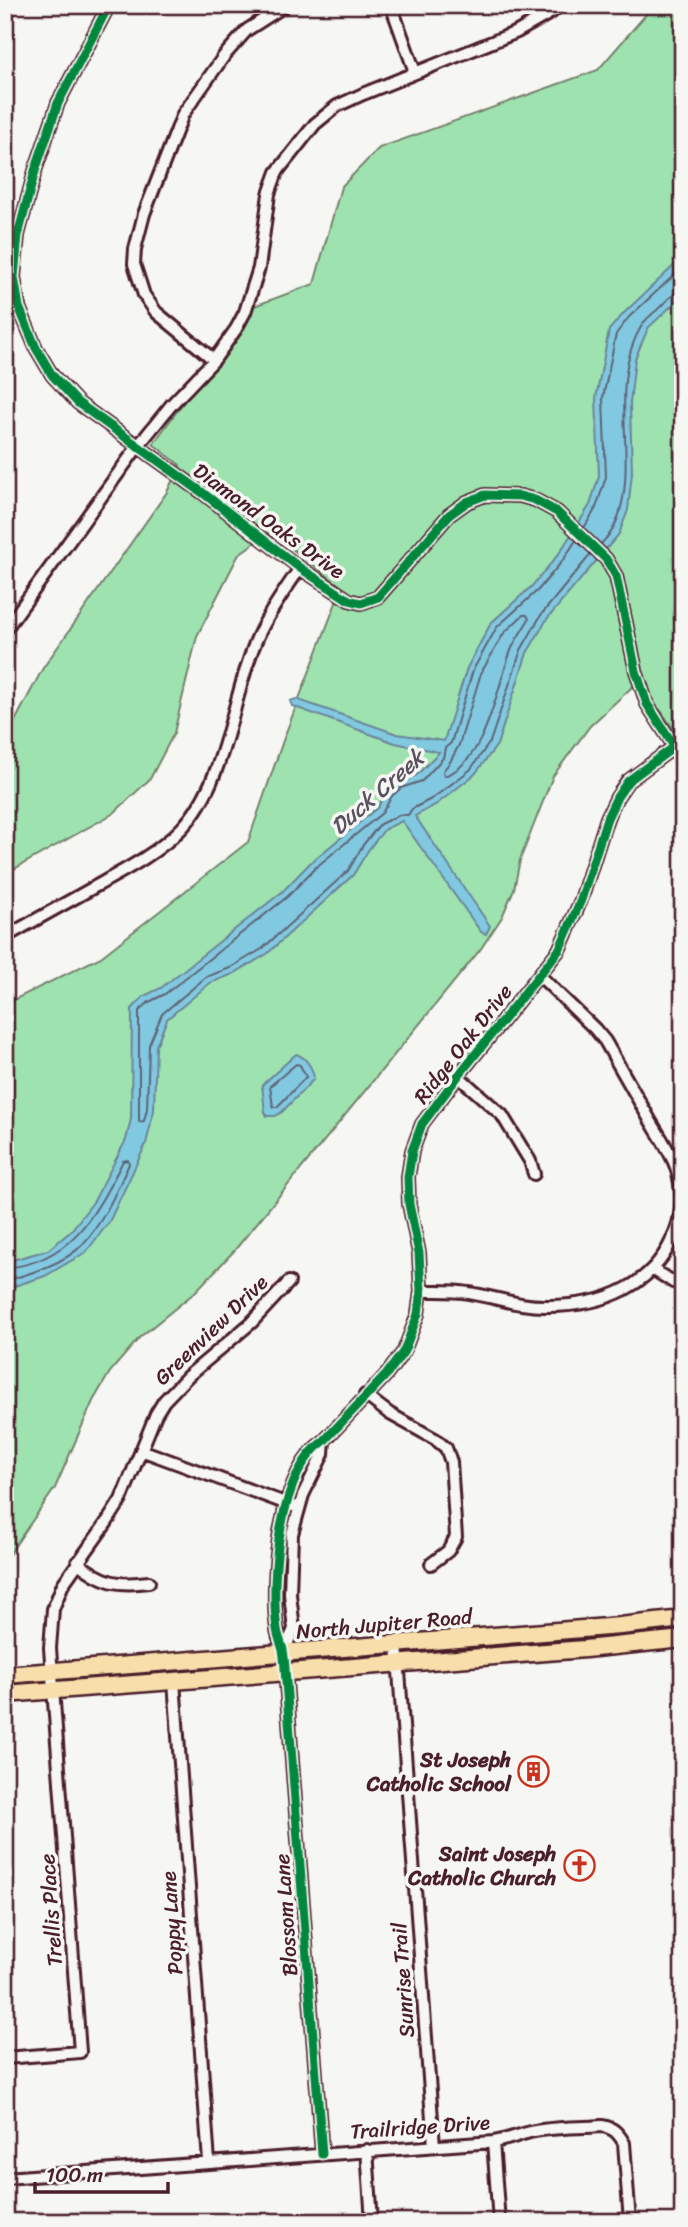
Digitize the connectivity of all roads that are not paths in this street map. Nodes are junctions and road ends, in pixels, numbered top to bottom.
1 (286, 5) edge
2 (391, 5) edge
3 (559, 5) edge
4 (105, 7) edge
5 (415, 72) junction
6 (214, 360) junction
7 (138, 446) junction
8 (300, 568) junction
9 (5, 630) edge
10 (674, 747) junction
11 (683, 760) edge
12 (5, 937) edge
13 (540, 976) junction
14 (458, 1076) junction
15 (534, 1174) dead end
16 (654, 1270) junction
17 (289, 1282) dead end
18 (683, 1284) edge
19 (421, 1292) junction
20 (365, 1395) junction
21 (324, 1441) junction
22 (141, 1450) junction
23 (287, 1504) junction
24 (298, 1508) junction
25 (78, 1562) junction
26 (431, 1564) dead end
27 (149, 1582) dead end
28 (683, 1619) edge
29 (584, 1629) junction
30 (481, 1637) junction
31 (683, 1639) edge
32 (397, 1643) junction
33 (585, 1649) junction
34 (283, 1653) junction
35 (482, 1657) junction
36 (399, 1663) junction
37 (53, 1671) junction
38 (285, 1673) junction
39 (5, 1675) edge
40 (174, 1681) junction
41 (54, 1690) junction
42 (5, 1694) edge
43 (5, 2058) edge
44 (493, 2142) junction
45 (434, 2146) junction
46 (366, 2150) junction
47 (322, 2154) junction
48 (209, 2162) junction
49 (5, 2178) edge
50 (372, 2222) edge
51 (499, 2222) edge
52 (630, 2222) edge

1 - 6 street
2 - 5 street
3 - 5 street
4 - 7 street, Diamond Oaks Drive
5 - 6 street
6 - 7 street
7 - 8 street, Diamond Oaks Drive
7 - 9 street
8 - 10 street, Diamond Oaks Drive
8 - 12 street
10 - 11 street, Diamond Oaks Drive
10 - 13 street, Ridge Oak Drive
13 - 14 street, Ridge Oak Drive
13 - 16 street
14 - 15 street
14 - 19 street, Ridge Oak Drive
16 - 18 street
16 - 19 street
17 - 22 street, Greenview Drive
19 - 20 street, Ridge Oak Drive
20 - 21 street, Ridge Oak Drive
20 - 26 street
21 - 23 street, Ridge Oak Drive
21 - 24 street, Ridge Oak Drive
22 - 23 street
22 - 25 street, Greenview Drive
23 - 24 street
23 - 34 street, Ridge Oak Drive
24 - 34 street, Ridge Oak Drive
25 - 27 street
25 - 37 street, Greenview Drive
28 - 29 main road, North Jupiter Road
29 - 30 main road, North Jupiter Road
29 - 33 main road
30 - 32 main road, North Jupiter Road
30 - 35 main road
31 - 33 main road, North Jupiter Road
32 - 34 main road, North Jupiter Road
32 - 36 street, Sunrise Trail
33 - 35 main road, North Jupiter Road
34 - 37 main road, North Jupiter Road
34 - 38 street, Blossom Lane
35 - 36 main road, North Jupiter Road
36 - 38 main road, North Jupiter Road
36 - 45 street, Sunrise Trail
37 - 39 main road, North Jupiter Road
37 - 41 street, Greenview Drive
38 - 40 main road, North Jupiter Road
38 - 47 street, Blossom Lane
40 - 41 main road, North Jupiter Road
40 - 48 street, Poppy Lane
41 - 42 main road, North Jupiter Road
41 - 43 street, Trellis Place
44 - 45 street, Trailridge Drive
44 - 51 street
44 - 52 street, Trailridge Drive
45 - 46 street, Trailridge Drive
46 - 47 street, Trailridge Drive
46 - 50 street
47 - 48 street, Trailridge Drive
48 - 49 street, Trailridge Drive

